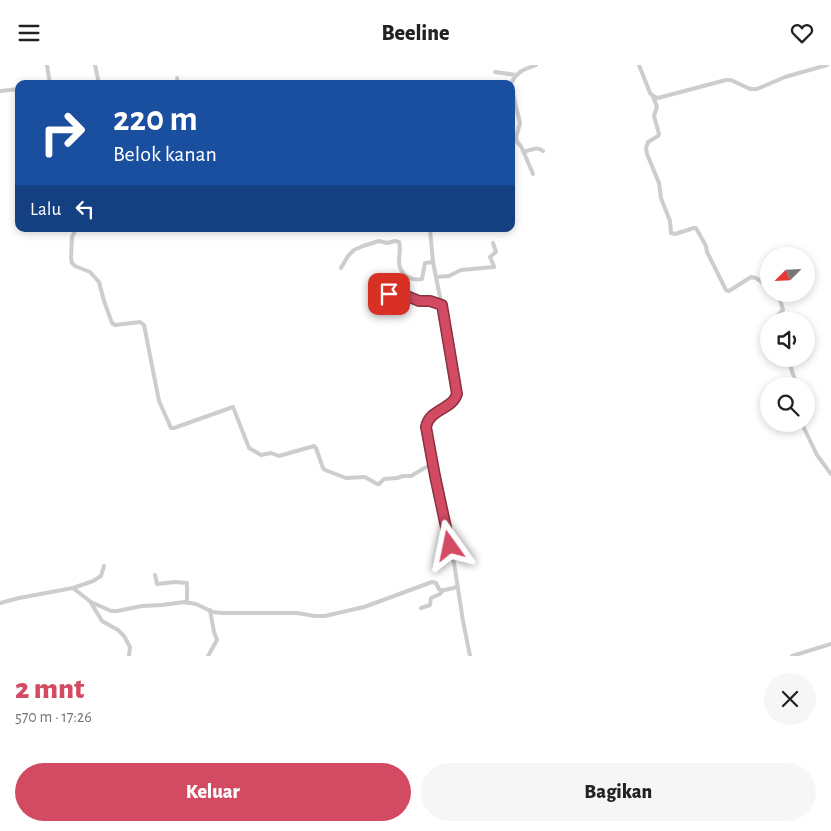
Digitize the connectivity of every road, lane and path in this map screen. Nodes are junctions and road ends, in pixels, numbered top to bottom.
1 (47, 65) edge
2 (95, 65) edge
3 (536, 65) edge
4 (639, 65) edge
5 (827, 65) edge
6 (495, 72) dead end
7 (516, 75) junction
8 (49, 80) edge
9 (98, 80) edge
10 (514, 80) edge
11 (15, 89) edge
12 (0, 91) edge
13 (653, 96) junction
14 (515, 102) edge
15 (516, 135) joint
16 (543, 151) dead end
17 (524, 152) junction
18 (533, 174) dead end
19 (74, 232) edge
20 (430, 232) edge
21 (431, 236) junction
22 (424, 237) dead end
23 (493, 243) dead end
24 (433, 262) junction
25 (341, 268) dead end
26 (436, 277) junction
27 (760, 281) edge
28 (380, 304) dead end
29 (442, 305) junction
30 (806, 432) edge
31 (433, 463) junction
32 (831, 474) edge
33 (104, 566) dead end
34 (155, 575) dead end
35 (457, 587) junction
36 (73, 588) junction
37 (443, 590) junction
38 (91, 602) junction
39 (0, 603) edge
40 (187, 603) junction
41 (421, 608) dead end
42 (210, 611) junction
43 (831, 644) edge
44 (129, 656) edge
45 (208, 656) edge
46 (470, 656) edge
47 (792, 656) edge

1 - 8 street
2 - 9 street
3 - 7 street
4 - 13 street
5 - 13 street
6 - 7 street
7 - 10 street
11 - 12 street
13 - 27 street
14 - 15 street
15 - 17 street
16 - 17 street
17 - 18 street
19 - 31 street
20 - 21 street
21 - 22 street
21 - 24 street
23 - 26 street
24 - 25 street
24 - 26 street
26 - 29 street
28 - 29 street
29 - 31 street
30 - 32 street
31 - 35 street
33 - 36 street
34 - 40 street
35 - 37 street
35 - 46 street
36 - 38 street
36 - 39 street
37 - 41 street
37 - 42 street
38 - 40 street
38 - 44 street
40 - 42 street
42 - 45 street
43 - 47 street

